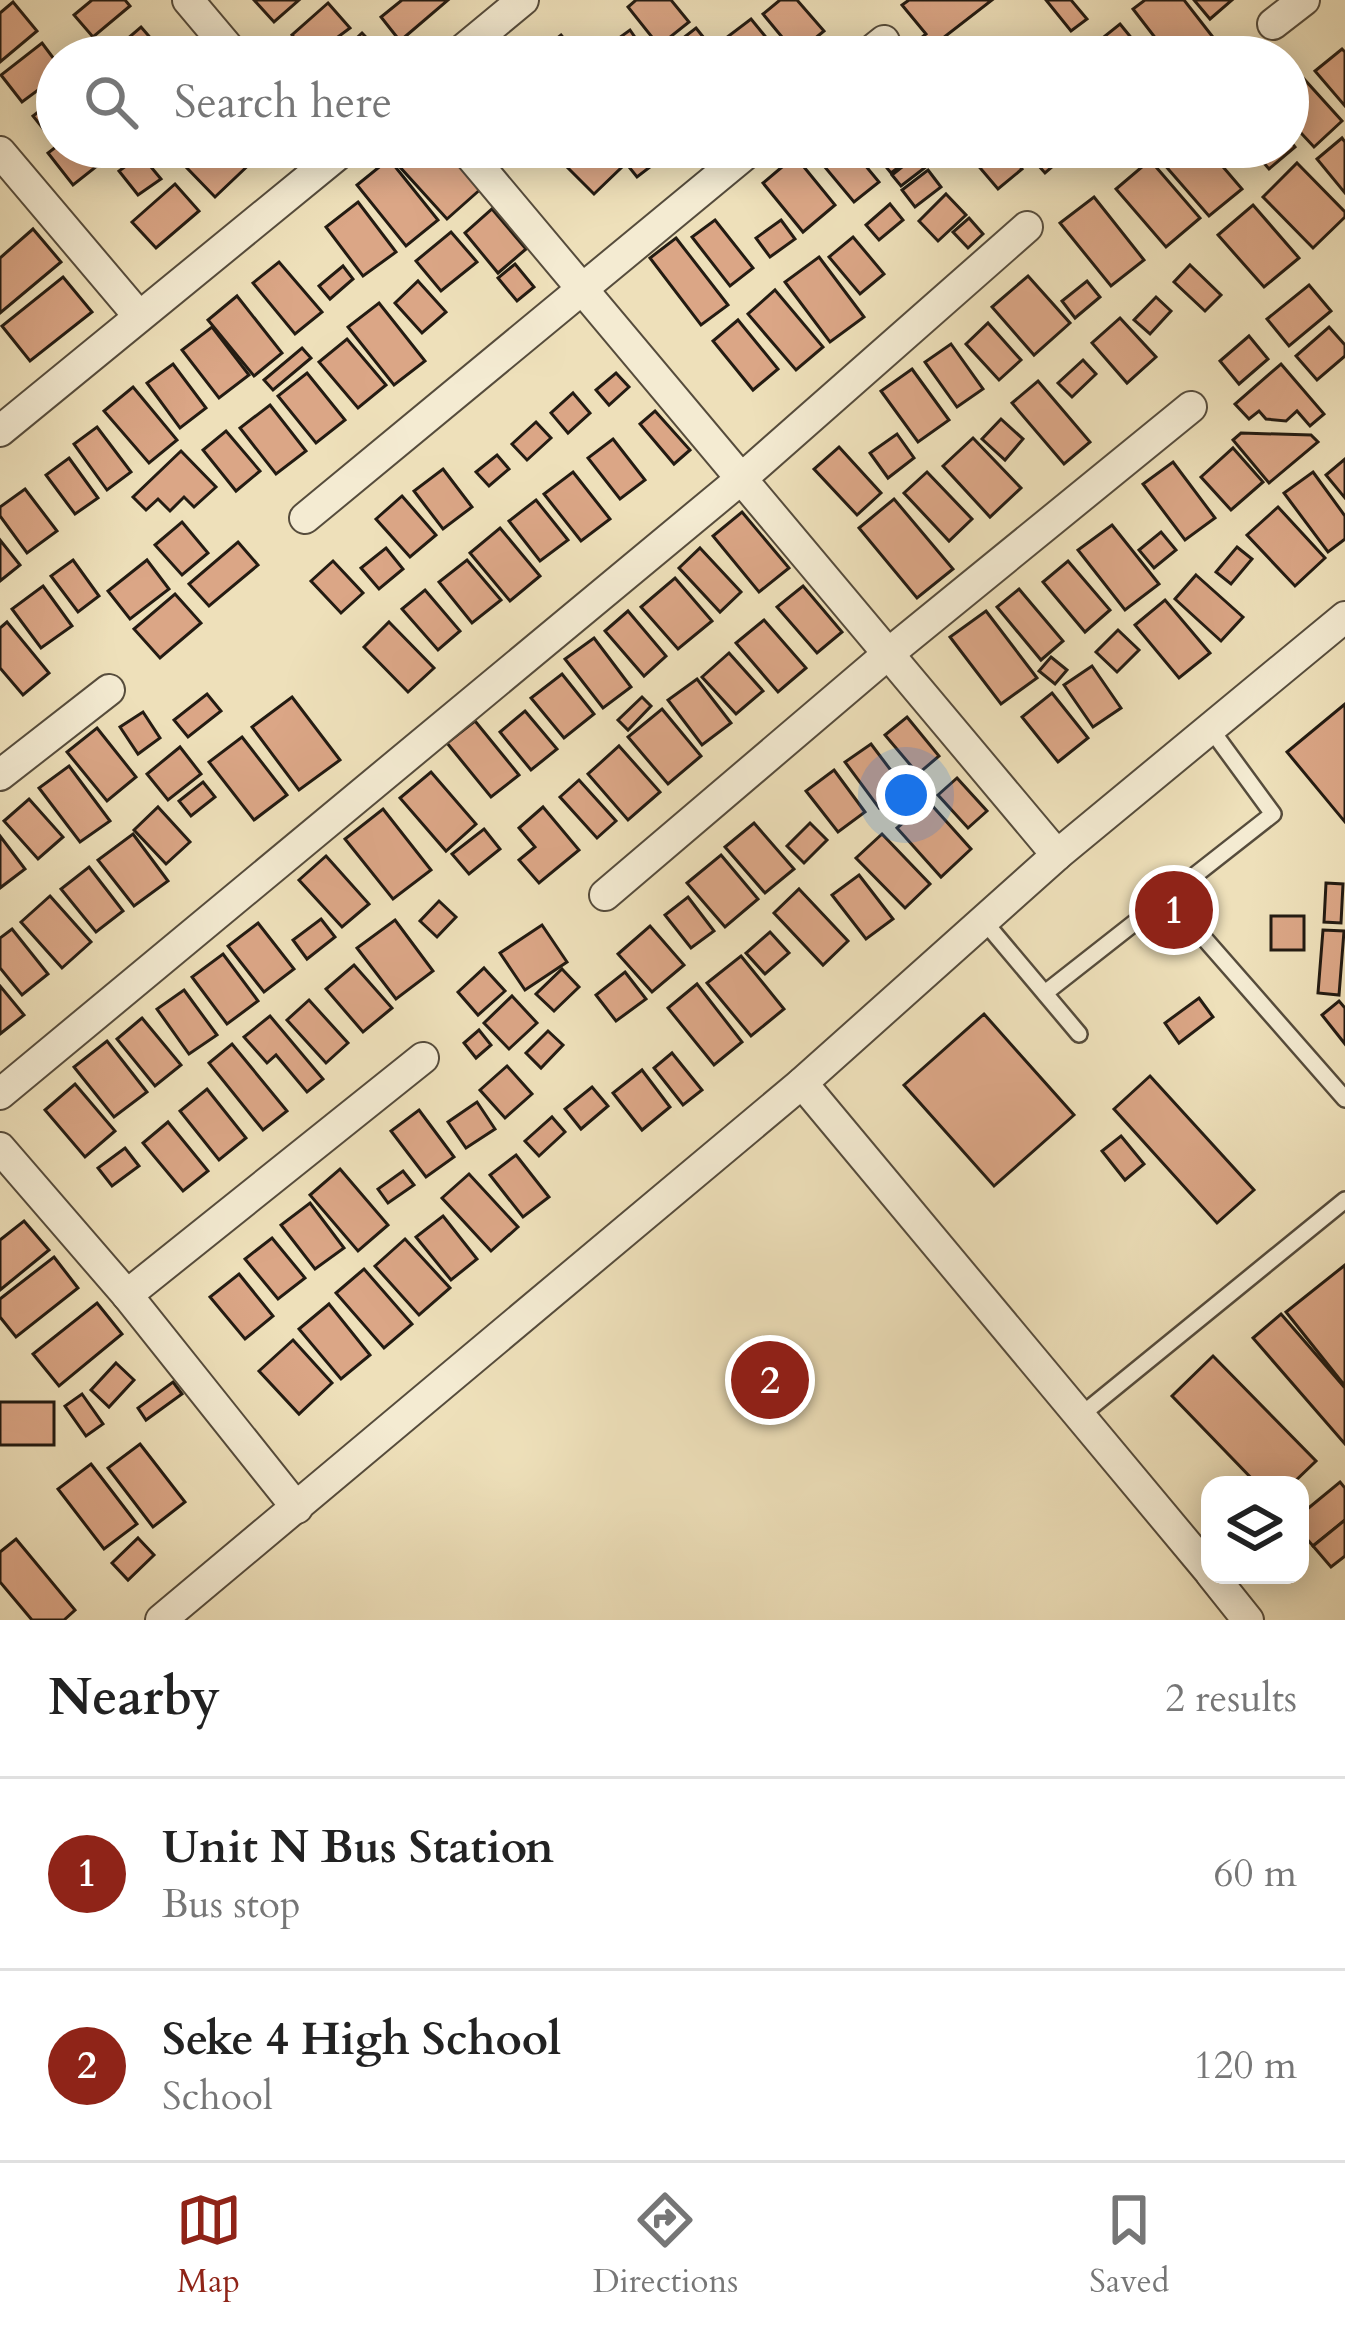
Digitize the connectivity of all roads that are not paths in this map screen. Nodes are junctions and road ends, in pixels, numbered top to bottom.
1 (188, 0) edge
2 (1304, 0) edge
3 (504, 6) edge
4 (1273, 25) dead end
5 (218, 36) edge
6 (475, 36) edge
7 (0, 152) edge
8 (310, 168) edge
9 (480, 168) edge
10 (728, 168) edge
11 (1027, 227) dead end
12 (581, 289) junction
13 (138, 315) junction
14 (1191, 407) dead end
15 (0, 431) edge
16 (741, 479) junction
17 (305, 518) dead end
18 (1340, 630) edge
19 (888, 654) junction
20 (109, 690) dead end
21 (1210, 728) junction
22 (0, 775) edge
23 (1057, 855) junction
24 (605, 895) dead end
25 (1168, 897) junction
26 (983, 920) junction
27 (1045, 993) junction
28 (1079, 1034) dead end
29 (423, 1058) dead end
30 (802, 1083) junction
31 (0, 1094) edge
32 (1345, 1099) edge
33 (0, 1148) edge
34 (1345, 1200) edge
35 (127, 1295) junction
36 (1081, 1416) junction
37 (297, 1508) junction
38 (1201, 1562) edge
39 (1219, 1584) edge
40 (160, 1620) edge
41 (1248, 1620) edge

1 - 5 street
2 - 4 street
3 - 6 street
7 - 13 street
8 - 13 street
9 - 12 street
10 - 12 street
11 - 16 street
12 - 16 street
12 - 17 street
13 - 15 street
14 - 19 street
16 - 19 street
16 - 31 street
18 - 21 street
19 - 23 street
19 - 24 street
20 - 22 street
21 - 23 street
21 - 25 lane
23 - 26 street
25 - 27 lane
25 - 32 lane
26 - 27 lane
26 - 30 street
27 - 28 lane
29 - 35 street
30 - 36 street
30 - 37 street
33 - 35 street
34 - 36 lane
35 - 37 street
36 - 38 street
37 - 40 street
39 - 41 street

